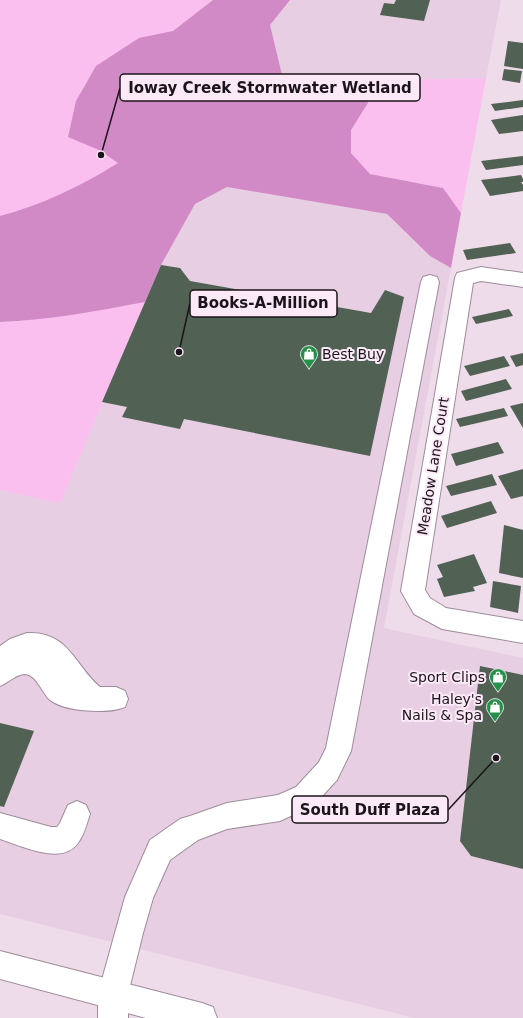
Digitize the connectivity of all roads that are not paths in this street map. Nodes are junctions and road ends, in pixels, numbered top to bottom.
1 (523, 280) edge
2 (430, 282) dead end
3 (523, 632) edge
4 (0, 663) edge
5 (0, 674) edge
6 (77, 814) dead end
7 (0, 826) edge
8 (0, 966) edge
9 (113, 1006) edge
10 (97, 1018) edge
11 (202, 1018) edge

1 - 3 street, Meadow Lane Court
2 - 9 street
4 - 5 street
6 - 7 street
8 - 9 street
9 - 10 street
9 - 11 street

